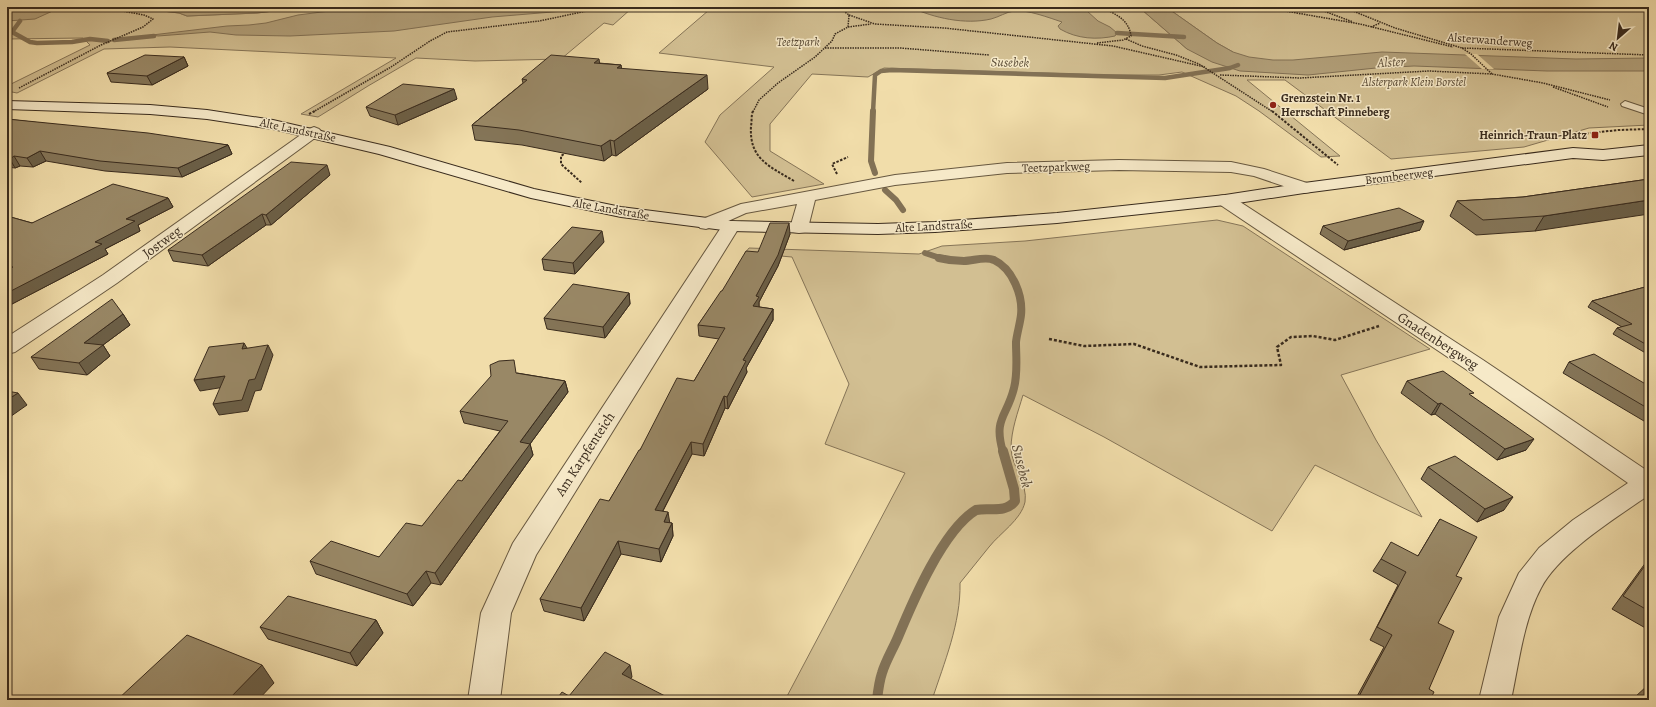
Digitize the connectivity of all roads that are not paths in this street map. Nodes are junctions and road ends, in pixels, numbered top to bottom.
1 (7, 105) edge
2 (1649, 105) edge
3 (1649, 112) edge
4 (314, 132) junction
5 (1648, 133) edge
6 (1649, 150) edge
7 (1573, 153) junction
8 (1304, 188) junction
9 (812, 196) junction
10 (1225, 200) junction
11 (706, 224) junction
12 (731, 226) junction
13 (799, 228) junction
14 (7, 348) edge
15 (1648, 484) edge
16 (484, 700) edge
17 (1495, 700) edge

1 - 4 street, Alte Landstraße
2 - 3 lane
4 - 11 street, Alte Landstraße
4 - 14 street, Jostweg
5 - 7 street, Brombeerweg
6 - 7 street, Brombeerweg
7 - 8 street, Brombeerweg
8 - 9 street, Teetzparkweg
8 - 10 street, Brombeerweg
9 - 11 street, Teetzparkweg
9 - 13 street
10 - 13 street, Alte Landstraße
10 - 15 street, Gnadenbergweg
11 - 12 street, Alte Landstraße
12 - 13 street, Alte Landstraße
12 - 16 street, Am Karpfenteich
15 - 17 street

